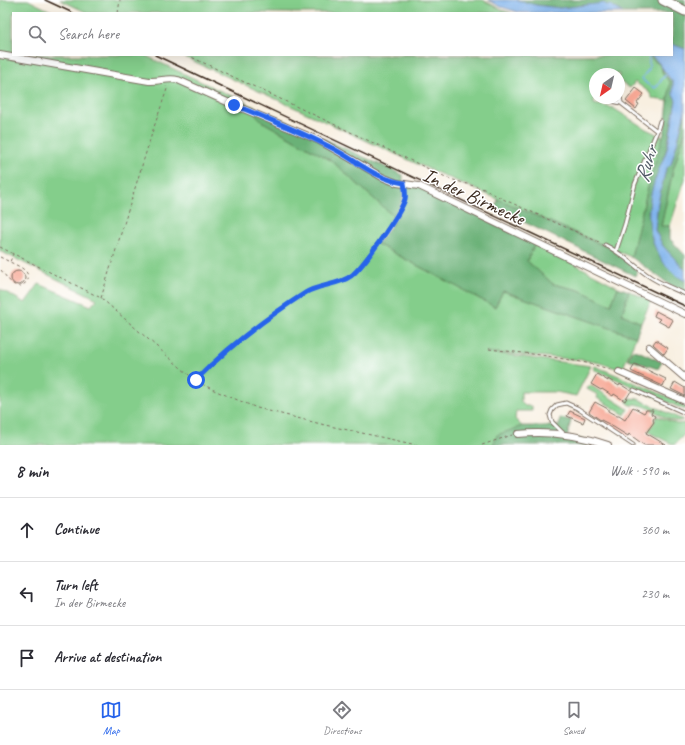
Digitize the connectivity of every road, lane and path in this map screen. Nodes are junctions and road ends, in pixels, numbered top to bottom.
1 (120, 0) edge
2 (663, 0) edge
3 (685, 11) edge
4 (118, 12) edge
5 (0, 55) edge
6 (189, 56) edge
7 (157, 81) junction
8 (622, 104) edge
9 (660, 121) dead end
10 (657, 131) junction
11 (404, 183) junction
12 (605, 245) joint
13 (0, 248) edge
14 (616, 251) junction
15 (13, 254) junction
16 (0, 258) edge
17 (10, 262) junction
18 (1, 270) dead end
19 (685, 294) edge
20 (101, 298) junction
21 (685, 314) edge
22 (649, 347) dead end
23 (489, 349) dead end
24 (619, 372) joint
25 (685, 378) edge
26 (196, 380) junction
27 (634, 390) dead end
28 (685, 401) edge
29 (685, 413) edge
30 (518, 434) joint
31 (565, 434) junction
32 (492, 442) junction
33 (418, 445) edge
34 (482, 445) edge
35 (492, 445) edge
36 (608, 445) edge
37 (633, 445) edge

1 - 4 path
2 - 3 main road
5 - 7 street, In der Birmecke
6 - 12 path
7 - 11 street, In der Birmecke
7 - 20 path
8 - 10 lane
9 - 10 lane
10 - 14 lane
11 - 21 street, In der Birmecke
11 - 26 path
12 - 14 lane
13 - 15 path
14 - 19 lane
15 - 17 path
15 - 20 path
16 - 17 path
17 - 18 path
20 - 26 path
22 - 25 street
23 - 24 path
24 - 28 street
26 - 33 path
27 - 29 lane
30 - 31 street
30 - 32 path
31 - 36 street
31 - 37 lane
32 - 34 path
32 - 35 path

